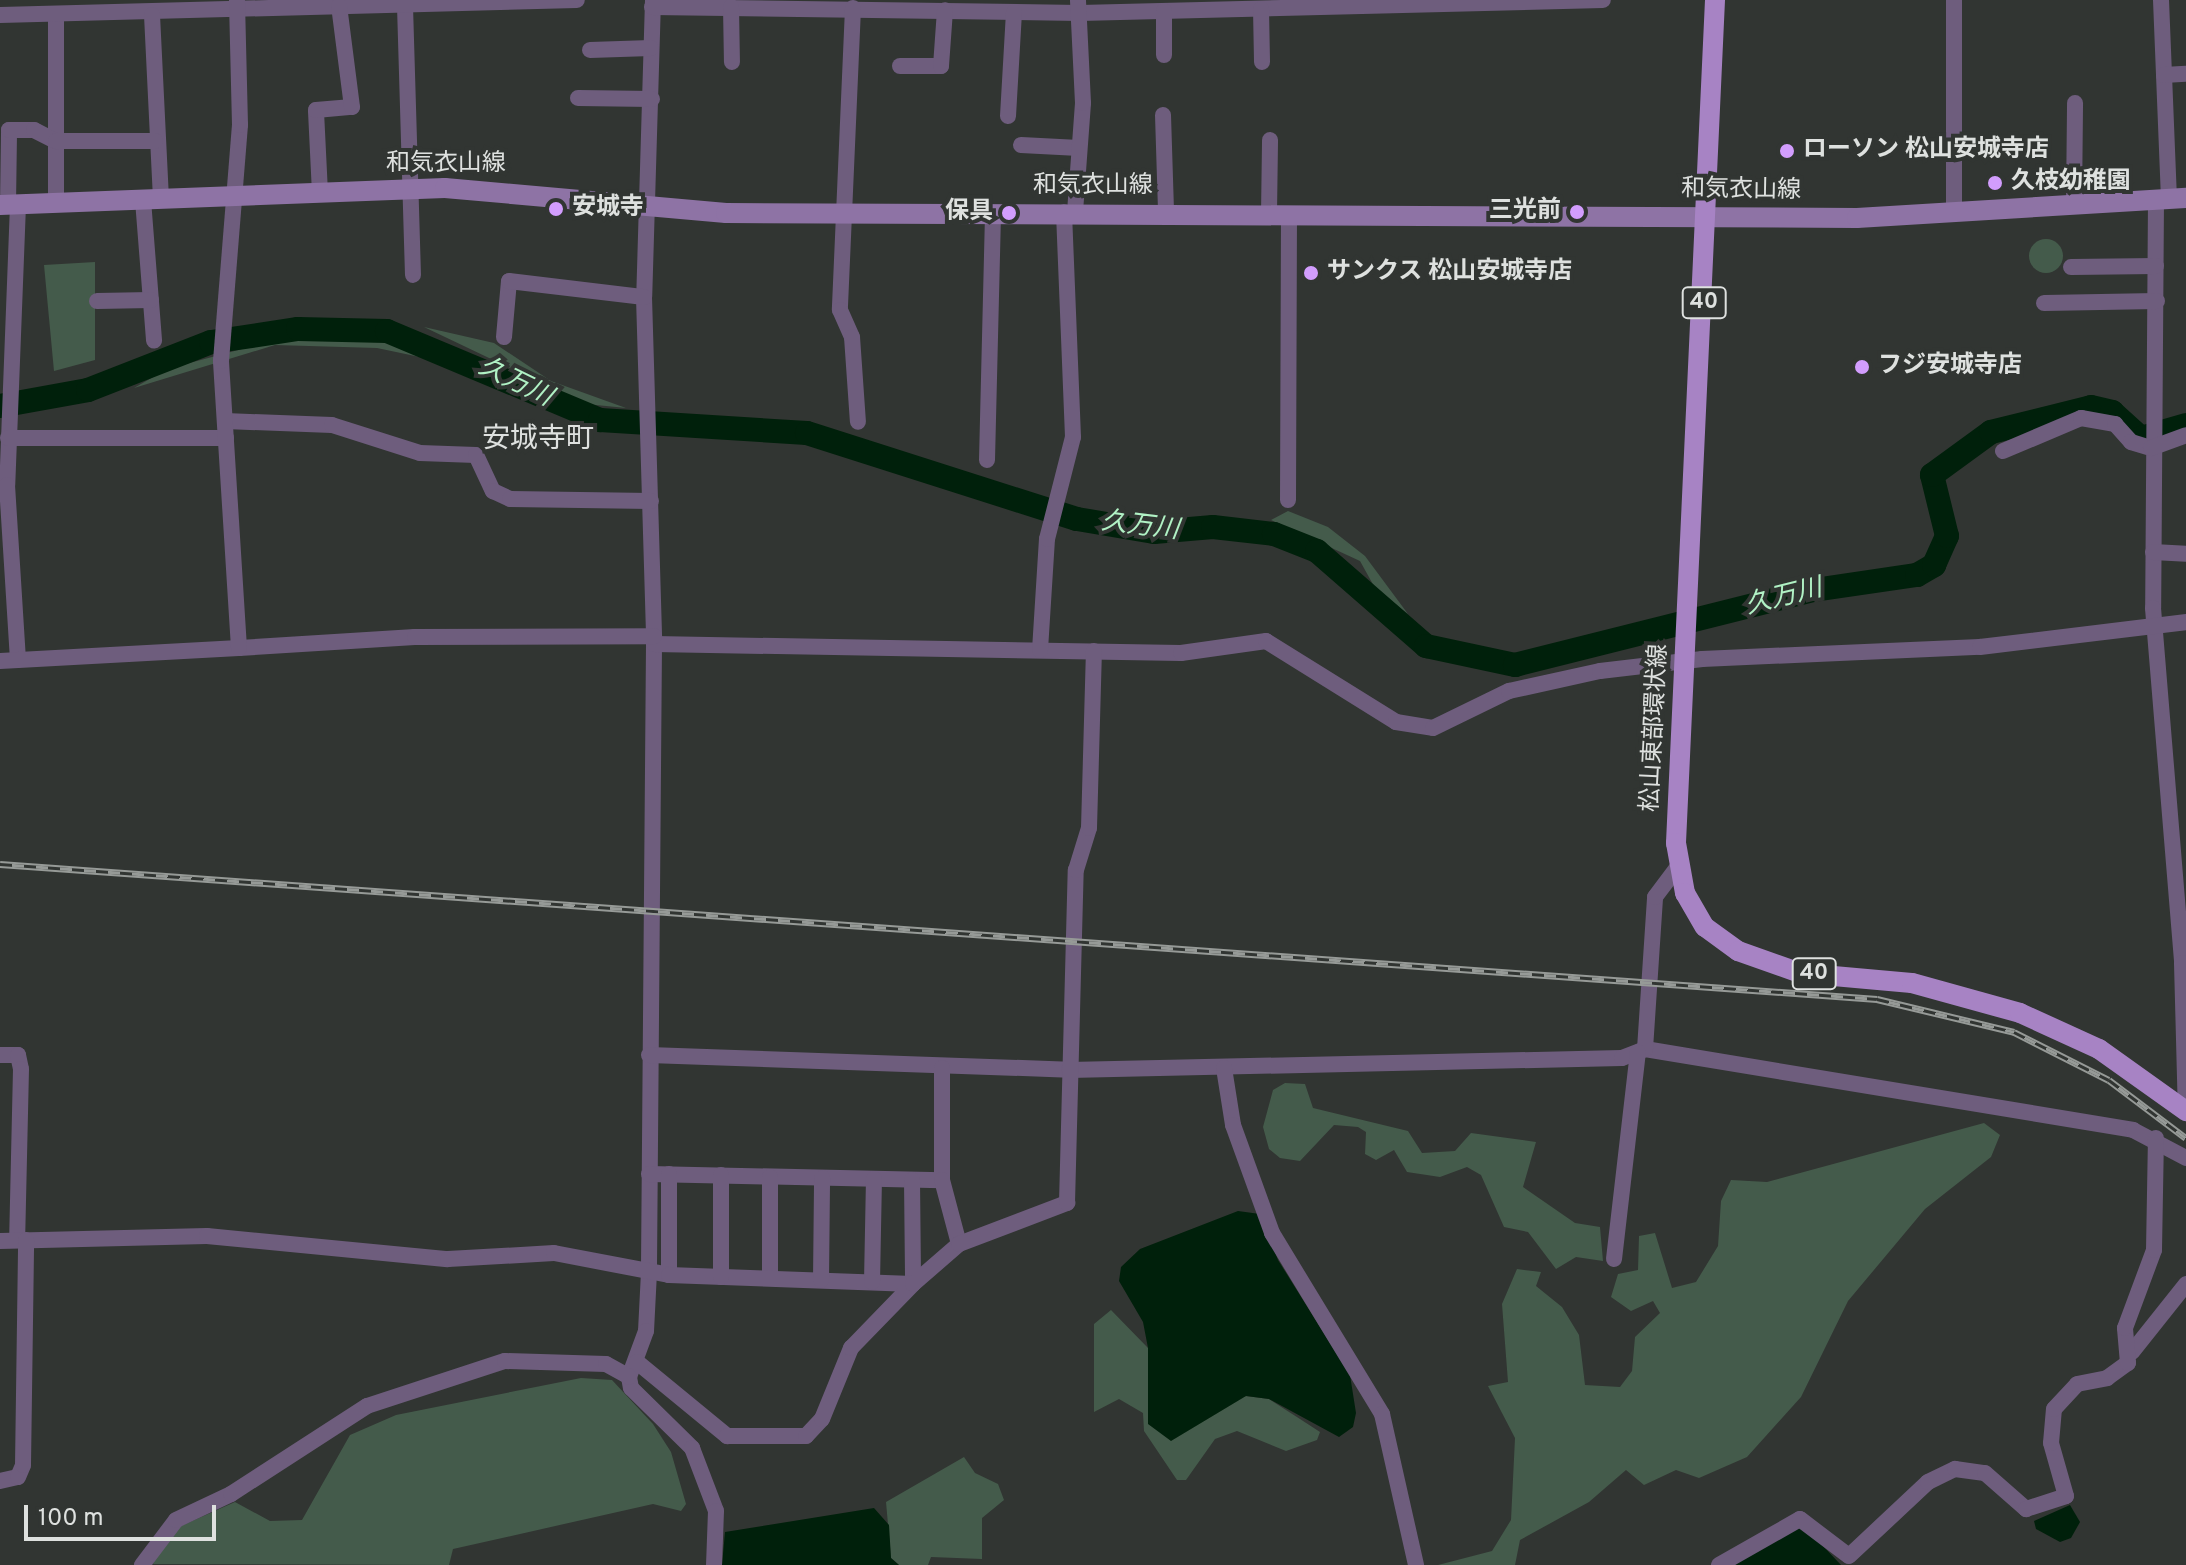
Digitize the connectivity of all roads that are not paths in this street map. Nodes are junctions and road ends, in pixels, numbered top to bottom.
1 (577, 0) edge
2 (1603, 0) edge
3 (1715, 0) edge
4 (1954, 0) edge
5 (2161, 0) edge
6 (445, 2) edge
7 (343, 4) edge
8 (653, 4) edge
9 (1300, 4) edge
10 (1495, 4) edge
11 (295, 5) edge
12 (850, 5) edge
13 (238, 6) edge
14 (405, 6) junction
15 (1079, 6) edge
16 (731, 7) junction
17 (143, 9) edge
18 (1261, 9) junction
19 (945, 10) junction
20 (1164, 11) junction
21 (1014, 12) junction
22 (56, 14) junction
23 (0, 15) edge
24 (651, 48) junction
25 (590, 50) dead end
26 (1164, 55) dead end
27 (732, 62) dead end
28 (1262, 62) dead end
29 (900, 66) dead end
30 (2186, 74) edge
31 (2164, 75) junction
32 (578, 98) dead end
33 (652, 99) junction
34 (2075, 103) dead end
35 (1163, 115) dead end
36 (1008, 116) dead end
37 (1270, 140) dead end
38 (56, 141) junction
39 (155, 141) junction
40 (1021, 145) dead end
41 (1079, 148) junction
42 (409, 189) junction
43 (320, 193) junction
44 (232, 196) junction
45 (152, 199) junction
46 (2170, 199) edge
47 (56, 203) junction
48 (2074, 203) junction
49 (9, 205) edge
50 (650, 208) junction
51 (1069, 212) junction
52 (993, 213) junction
53 (1166, 213) junction
54 (1954, 213) junction
55 (848, 214) junction
56 (1279, 214) junction
57 (1709, 216) junction
58 (2156, 266) junction
59 (2071, 267) dead end
60 (413, 275) dead end
61 (644, 297) junction
62 (151, 300) junction
63 (97, 301) dead end
64 (2157, 301) junction
65 (2044, 302) dead end
66 (504, 337) dead end
67 (154, 341) dead end
68 (858, 422) dead end
69 (8, 429) junction
70 (225, 430) junction
71 (2186, 435) edge
72 (2158, 440) junction
73 (2003, 451) dead end
74 (987, 460) dead end
75 (1288, 500) dead end
76 (651, 501) junction
77 (2153, 552) junction
78 (2186, 554) edge
79 (2186, 622) edge
80 (2156, 625) junction
81 (654, 640) junction
82 (239, 648) junction
83 (1040, 650) junction
84 (1094, 651) junction
85 (1685, 657) junction
86 (18, 660) junction
87 (0, 661) edge
88 (1678, 867) junction
89 (1642, 1050) junction
90 (0, 1055) edge
91 (649, 1055) junction
92 (942, 1068) junction
93 (1224, 1068) junction
94 (1069, 1070) junction
95 (2186, 1111) edge
96 (2156, 1138) junction
97 (2186, 1158) edge
98 (649, 1174) junction
99 (669, 1174) junction
100 (721, 1175) junction
101 (770, 1177) junction
102 (822, 1178) junction
103 (874, 1179) junction
104 (912, 1180) junction
105 (942, 1180) junction
106 (14, 1240) edge
107 (959, 1244) junction
108 (1614, 1259) dead end
109 (649, 1272) junction
110 (669, 1275) junction
111 (721, 1277) junction
112 (770, 1278) junction
113 (821, 1280) junction
114 (872, 1282) junction
115 (913, 1284) junction
116 (2186, 1284) edge
117 (2132, 1352) junction
118 (633, 1370) junction
119 (0, 1481) edge
120 (142, 1565) edge
121 (714, 1565) edge
122 (1416, 1565) edge
123 (1719, 1565) edge

1 - 6 street
2 - 10 street
3 - 57 main road, 松山東部環状線 / 40
4 - 54 street
5 - 31 street
6 - 14 street
7 - 11 street
7 - 14 street
7 - 43 street
8 - 16 street
8 - 24 street
9 - 10 street
9 - 18 street
11 - 13 street
12 - 16 street
12 - 19 street
12 - 55 street
13 - 17 street
13 - 44 street
14 - 42 street
15 - 20 street
15 - 21 street
15 - 41 street
16 - 27 street
17 - 22 street
17 - 39 street
18 - 20 street
18 - 28 street
19 - 21 street
19 - 29 street
20 - 26 street
21 - 36 street
22 - 23 street
22 - 38 street
24 - 25 street
24 - 33 street
30 - 31 street
31 - 46 street
32 - 33 street
33 - 50 street
34 - 48 street
35 - 53 street
37 - 56 street
38 - 39 street
38 - 47 street
38 - 49 street
39 - 45 street
40 - 41 street
41 - 51 street
42 - 43 main road, 和気衣山線
42 - 50 main road, 和気衣山線
42 - 60 street
43 - 44 main road, 和気衣山線
44 - 45 main road, 和気衣山線
44 - 70 street
45 - 47 main road, 和気衣山線
45 - 62 street
46 - 48 main road, 和気衣山線
46 - 58 street
47 - 49 main road, 和気衣山線
48 - 54 main road, 和気衣山線
49 - 69 street
50 - 55 main road, 和気衣山線
50 - 61 street
51 - 52 main road, 和気衣山線
51 - 53 main road, 和気衣山線
51 - 83 street
52 - 55 main road, 和気衣山線
52 - 74 street
53 - 56 main road, 和気衣山線
54 - 57 main road, 和気衣山線
55 - 68 street
56 - 57 main road, 和気衣山線
56 - 75 street
57 - 85 main road, 松山東部環状線 / 40
58 - 59 street
58 - 64 street
61 - 66 street
61 - 76 street
62 - 63 street
62 - 67 street
64 - 65 street
64 - 72 street
69 - 70 street
69 - 86 street
70 - 76 street
70 - 82 street
71 - 72 street
72 - 73 street
72 - 77 street
76 - 81 street
77 - 78 street
77 - 80 street
79 - 80 street
80 - 85 street
80 - 95 street
81 - 82 street
81 - 83 street
81 - 91 street
82 - 86 street
83 - 84 street
84 - 85 street
84 - 94 street
85 - 88 main road, 松山東部環状線 / 40
86 - 87 street
88 - 89 street
88 - 95 main road, 松山東部環状線 / 40
89 - 93 street
89 - 96 street
89 - 108 street
90 - 106 street
91 - 92 street
91 - 98 street
92 - 94 street
92 - 105 street
93 - 94 street
93 - 122 street
94 - 107 street
96 - 97 street
96 - 117 street
98 - 99 street
98 - 109 street
99 - 100 street
99 - 110 street
100 - 101 street
100 - 111 street
101 - 102 street
101 - 112 street
102 - 103 street
102 - 113 street
103 - 104 street
103 - 114 street
104 - 105 street
104 - 115 street
105 - 107 street
106 - 109 street
106 - 119 street
107 - 115 street
109 - 110 street
109 - 118 street
110 - 111 street
111 - 112 street
112 - 113 street
113 - 114 street
114 - 115 street
115 - 118 street
116 - 117 street
117 - 123 street
118 - 120 street
118 - 121 street

